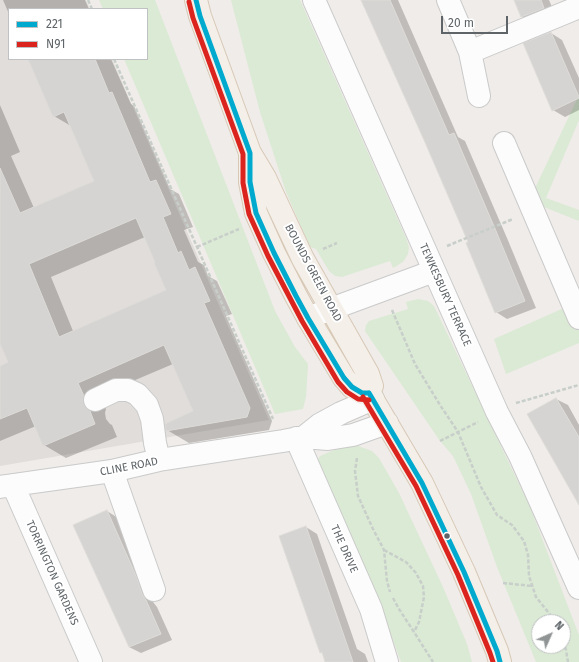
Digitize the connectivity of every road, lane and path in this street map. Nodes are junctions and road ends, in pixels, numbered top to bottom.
1 (196, 0) edge
2 (314, 0) edge
3 (448, 0) edge
4 (579, 7) edge
5 (470, 52) junction
6 (114, 60) edge
7 (479, 96) dead end
8 (504, 143) dead end
9 (250, 153) junction
10 (532, 211) junction
11 (243, 227) dead end
12 (337, 242) dead end
13 (197, 247) junction
14 (318, 252) dead end
15 (430, 262) junction
16 (331, 309) junction
17 (391, 309) dead end
18 (308, 318) junction
19 (579, 318) edge
20 (579, 385) edge
21 (371, 396) junction
22 (95, 400) dead end
23 (503, 408) junction
24 (273, 419) dead end
25 (387, 423) junction
26 (458, 432) junction
27 (300, 437) junction
28 (440, 441) dead end
29 (357, 452) dead end
30 (159, 460) junction
31 (112, 471) junction
32 (6, 486) edge
33 (384, 550) junction
34 (503, 583) dead end
35 (532, 586) junction
36 (579, 588) edge
37 (154, 590) dead end
38 (550, 614) edge
39 (414, 632) junction
40 (91, 662) edge
41 (387, 662) edge
42 (433, 662) edge
43 (500, 662) edge

1 - 9 main road, BOUNDS GREEN ROAD
2 - 15 street, TEWKESBURY TERRACE
3 - 5 street
4 - 5 street
5 - 7 street
6 - 13 path
8 - 10 street
9 - 16 main road, BOUNDS GREEN ROAD
9 - 18 main road, BOUNDS GREEN ROAD
10 - 15 path
10 - 19 street
11 - 13 path
12 - 14 path
13 - 24 path
15 - 16 street
15 - 23 street, TEWKESBURY TERRACE
16 - 18 street
16 - 21 main road, BOUNDS GREEN ROAD
17 - 26 path
18 - 21 main road, BOUNDS GREEN ROAD
20 - 23 path
21 - 25 main road, BOUNDS GREEN ROAD
21 - 27 street, CLINE ROAD
22 - 30 street
23 - 26 path
23 - 36 street, TEWKESBURY TERRACE
25 - 27 street, CLINE ROAD
25 - 43 main road, BOUNDS GREEN ROAD
26 - 28 path
26 - 35 path
27 - 30 street, CLINE ROAD
27 - 41 street, THE DRIVE
29 - 33 path
30 - 31 street, CLINE ROAD
31 - 32 street, CLINE ROAD
31 - 37 street
32 - 40 street, TORRINGTON GARDENS
33 - 39 path
33 - 39 path
34 - 35 path
35 - 38 path
39 - 42 path

